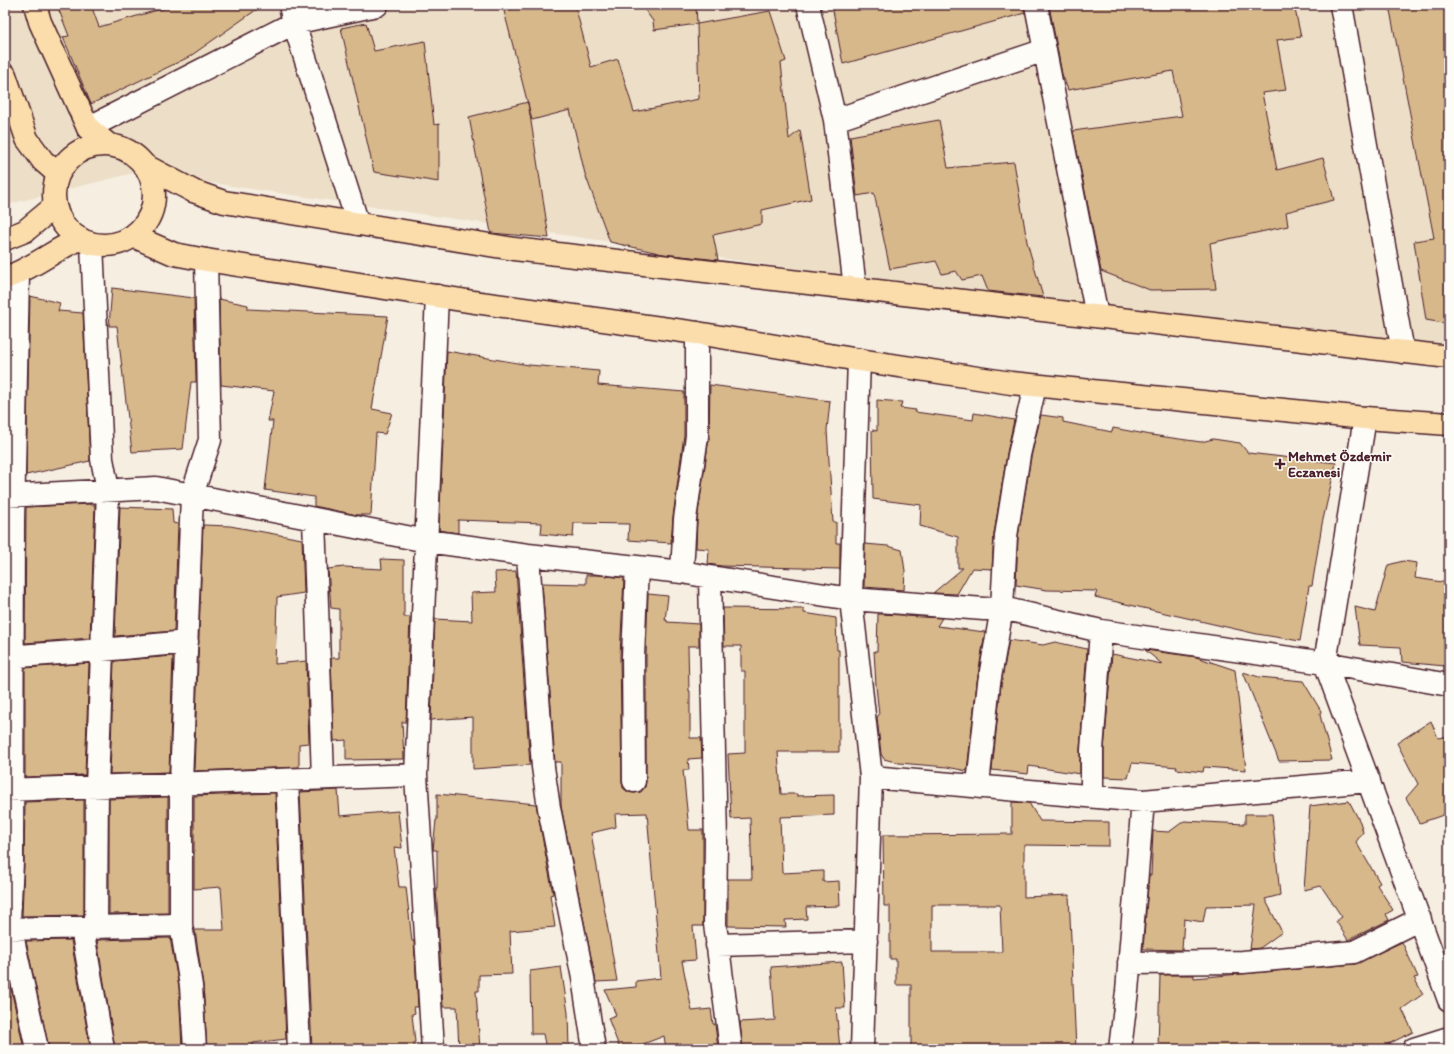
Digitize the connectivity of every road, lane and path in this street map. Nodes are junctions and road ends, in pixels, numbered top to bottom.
1 (35, 5) edge
2 (377, 5) edge
3 (808, 5) edge
4 (1036, 5) edge
5 (1341, 5) edge
6 (292, 14) edge
7 (1045, 50) junction
8 (5, 75) edge
9 (835, 120) junction
10 (88, 128) junction
11 (109, 145) junction
12 (144, 165) junction
13 (58, 174) junction
14 (55, 206) junction
15 (358, 224) junction
16 (133, 236) junction
17 (5, 239) edge
18 (86, 242) junction
19 (206, 260) junction
20 (12, 276) edge
21 (855, 288) junction
22 (437, 296) junction
23 (1097, 316) junction
24 (697, 333) junction
25 (1403, 352) junction
26 (1449, 357) edge
27 (859, 360) junction
28 (11, 361) edge
29 (1035, 386) junction
30 (1365, 418) junction
31 (1449, 424) edge
32 (108, 490) junction
33 (9, 495) edge
34 (192, 495) junction
35 (314, 519) junction
36 (426, 541) junction
37 (528, 555) junction
38 (637, 567) junction
39 (682, 572) junction
40 (710, 577) junction
41 (851, 599) junction
42 (1002, 608) junction
43 (1101, 631) junction
44 (186, 642) junction
45 (102, 650) junction
46 (9, 656) edge
47 (1325, 662) junction
48 (1449, 685) edge
49 (416, 775) junction
50 (323, 778) junction
51 (871, 778) junction
52 (288, 780) junction
53 (1369, 780) junction
54 (634, 781) dead end
55 (181, 783) junction
56 (97, 786) junction
57 (980, 787) junction
58 (8, 790) edge
59 (1092, 796) junction
60 (1143, 801) junction
61 (1420, 919) junction
62 (181, 925) junction
63 (89, 928) junction
64 (8, 929) edge
65 (866, 941) junction
66 (717, 945) junction
67 (1129, 963) junction
68 (1449, 1000) edge
69 (1449, 1038) edge
70 (37, 1049) edge
71 (103, 1049) edge
72 (195, 1049) edge
73 (299, 1049) edge
74 (433, 1049) edge
75 (594, 1049) edge
76 (731, 1049) edge
77 (862, 1049) edge
78 (1120, 1049) edge
79 (1414, 1049) edge

1 - 10 main road
2 - 6 street
3 - 9 street
4 - 7 street
5 - 25 street
6 - 10 street
6 - 15 street
7 - 9 street
7 - 23 street
8 - 13 main road
9 - 21 street
10 - 11 main road
11 - 12 main road
11 - 13 main road
12 - 15 main road
12 - 16 main road
13 - 14 main road
14 - 17 main road
14 - 18 main road
15 - 21 main road
16 - 18 main road
16 - 19 main road
18 - 20 main road
18 - 32 street
19 - 22 main road
19 - 34 street
20 - 28 street
21 - 23 main road
22 - 24 main road
22 - 36 street
23 - 25 main road
24 - 27 main road
24 - 39 street
25 - 26 main road
27 - 29 main road
27 - 41 street
28 - 33 street
29 - 30 main road
29 - 42 street
30 - 31 main road
30 - 47 street
32 - 33 street
32 - 34 street
32 - 45 street
33 - 46 street
34 - 35 street
34 - 44 street
35 - 36 street
35 - 50 street
36 - 37 street
36 - 49 street
37 - 38 street
37 - 75 street
38 - 39 street
38 - 54 street
39 - 40 street
40 - 41 street
40 - 66 street
41 - 42 street
41 - 51 street
42 - 43 street
42 - 57 street
43 - 47 street
43 - 59 street
44 - 45 street
44 - 55 street
45 - 46 street
45 - 56 street
46 - 58 street
47 - 48 street
47 - 53 street
49 - 50 street
49 - 74 street
50 - 52 street
51 - 57 street
51 - 65 street
52 - 55 street
52 - 73 street
53 - 60 street
53 - 61 street
55 - 56 street
55 - 62 street
56 - 58 street
56 - 63 street
57 - 59 street
58 - 64 street
59 - 60 street
60 - 67 street
61 - 67 street
61 - 68 street
62 - 63 street
62 - 72 street
63 - 64 street
63 - 71 street
64 - 70 street
65 - 66 street
65 - 77 street
66 - 76 street
67 - 78 street
69 - 79 street

